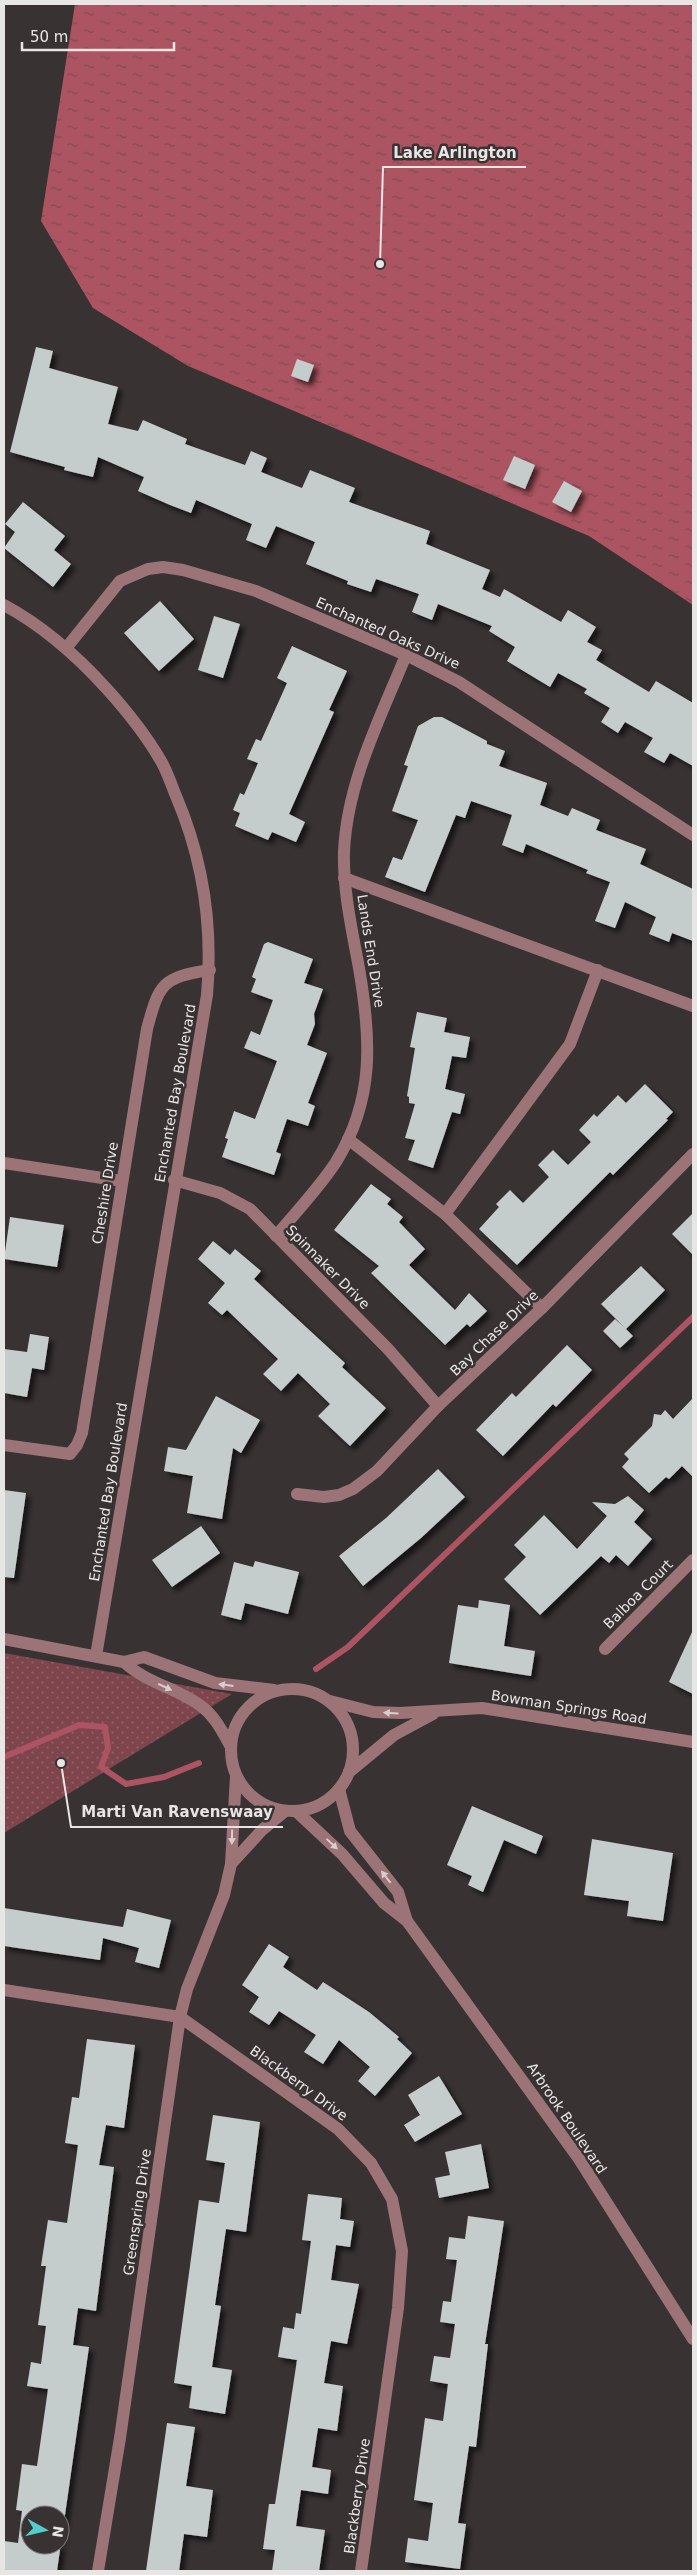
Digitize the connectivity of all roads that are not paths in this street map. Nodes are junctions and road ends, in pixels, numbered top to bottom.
1 (4, 605) edge
2 (67, 647) junction
3 (406, 655) junction
4 (693, 835) edge
5 (344, 878) junction
6 (210, 970) junction
7 (598, 970) junction
8 (693, 1006) edge
9 (348, 1139) junction
10 (693, 1154) edge
11 (4, 1163) edge
12 (174, 1180) junction
13 (122, 1181) junction
14 (445, 1214) junction
15 (276, 1236) junction
16 (542, 1308) junction
17 (438, 1406) junction
18 (4, 1445) edge
19 (297, 1494) dead end
20 (693, 1560) edge
21 (4, 1639) edge
22 (605, 1649) dead end
23 (96, 1656) junction
24 (124, 1662) junction
25 (274, 1690) junction
26 (330, 1701) junction
27 (440, 1711) junction
28 (693, 1742) edge
29 (231, 1747) junction
30 (349, 1772) junction
31 (236, 1776) junction
32 (339, 1789) junction
33 (291, 1811) junction
34 (231, 1864) junction
35 (408, 1921) junction
36 (4, 1990) edge
37 (180, 2017) junction
38 (693, 2339) edge
39 (98, 2571) edge
40 (361, 2571) edge

1 - 2 street, Enchanted Bay Boulevard
2 - 3 street, Enchanted Oaks Drive
2 - 6 street, Enchanted Bay Boulevard
3 - 4 street, Enchanted Oaks Drive
3 - 5 street, Lands End Drive
5 - 7 street
5 - 9 street, Lands End Drive
6 - 12 street, Enchanted Bay Boulevard
6 - 13 street, Cheshire Drive
7 - 8 street
7 - 14 street
9 - 14 street
9 - 15 street, Lands End Drive
10 - 16 street, Bay Chase Drive
11 - 13 street
12 - 15 street, Spinnaker Drive
12 - 23 street, Enchanted Bay Boulevard
13 - 18 street, Cheshire Drive
14 - 16 street
15 - 17 street, Spinnaker Drive
16 - 17 street, Bay Chase Drive
17 - 19 street, Bay Chase Drive
20 - 22 street, Balboa Court
21 - 23 street
23 - 24 street
25 -> 24 street
24 -> 29 street
25 - 26 street
25 - 29 street
27 -> 26 street, Bowman Springs Road
26 - 30 street
27 - 28 street, Bowman Springs Road
27 - 30 street, Bowman Springs Road
29 - 31 street
30 - 32 street
31 - 33 street
31 -> 34 street, Greenspring Drive
32 - 33 street
35 -> 32 street, Arbrook Boulevard
33 - 34 street, Greenspring Drive
33 -> 35 street, Arbrook Boulevard
34 - 37 street, Greenspring Drive
35 - 38 street, Arbrook Boulevard
36 - 37 street, Blackberry Drive
37 - 39 street, Greenspring Drive
37 - 40 street, Blackberry Drive

